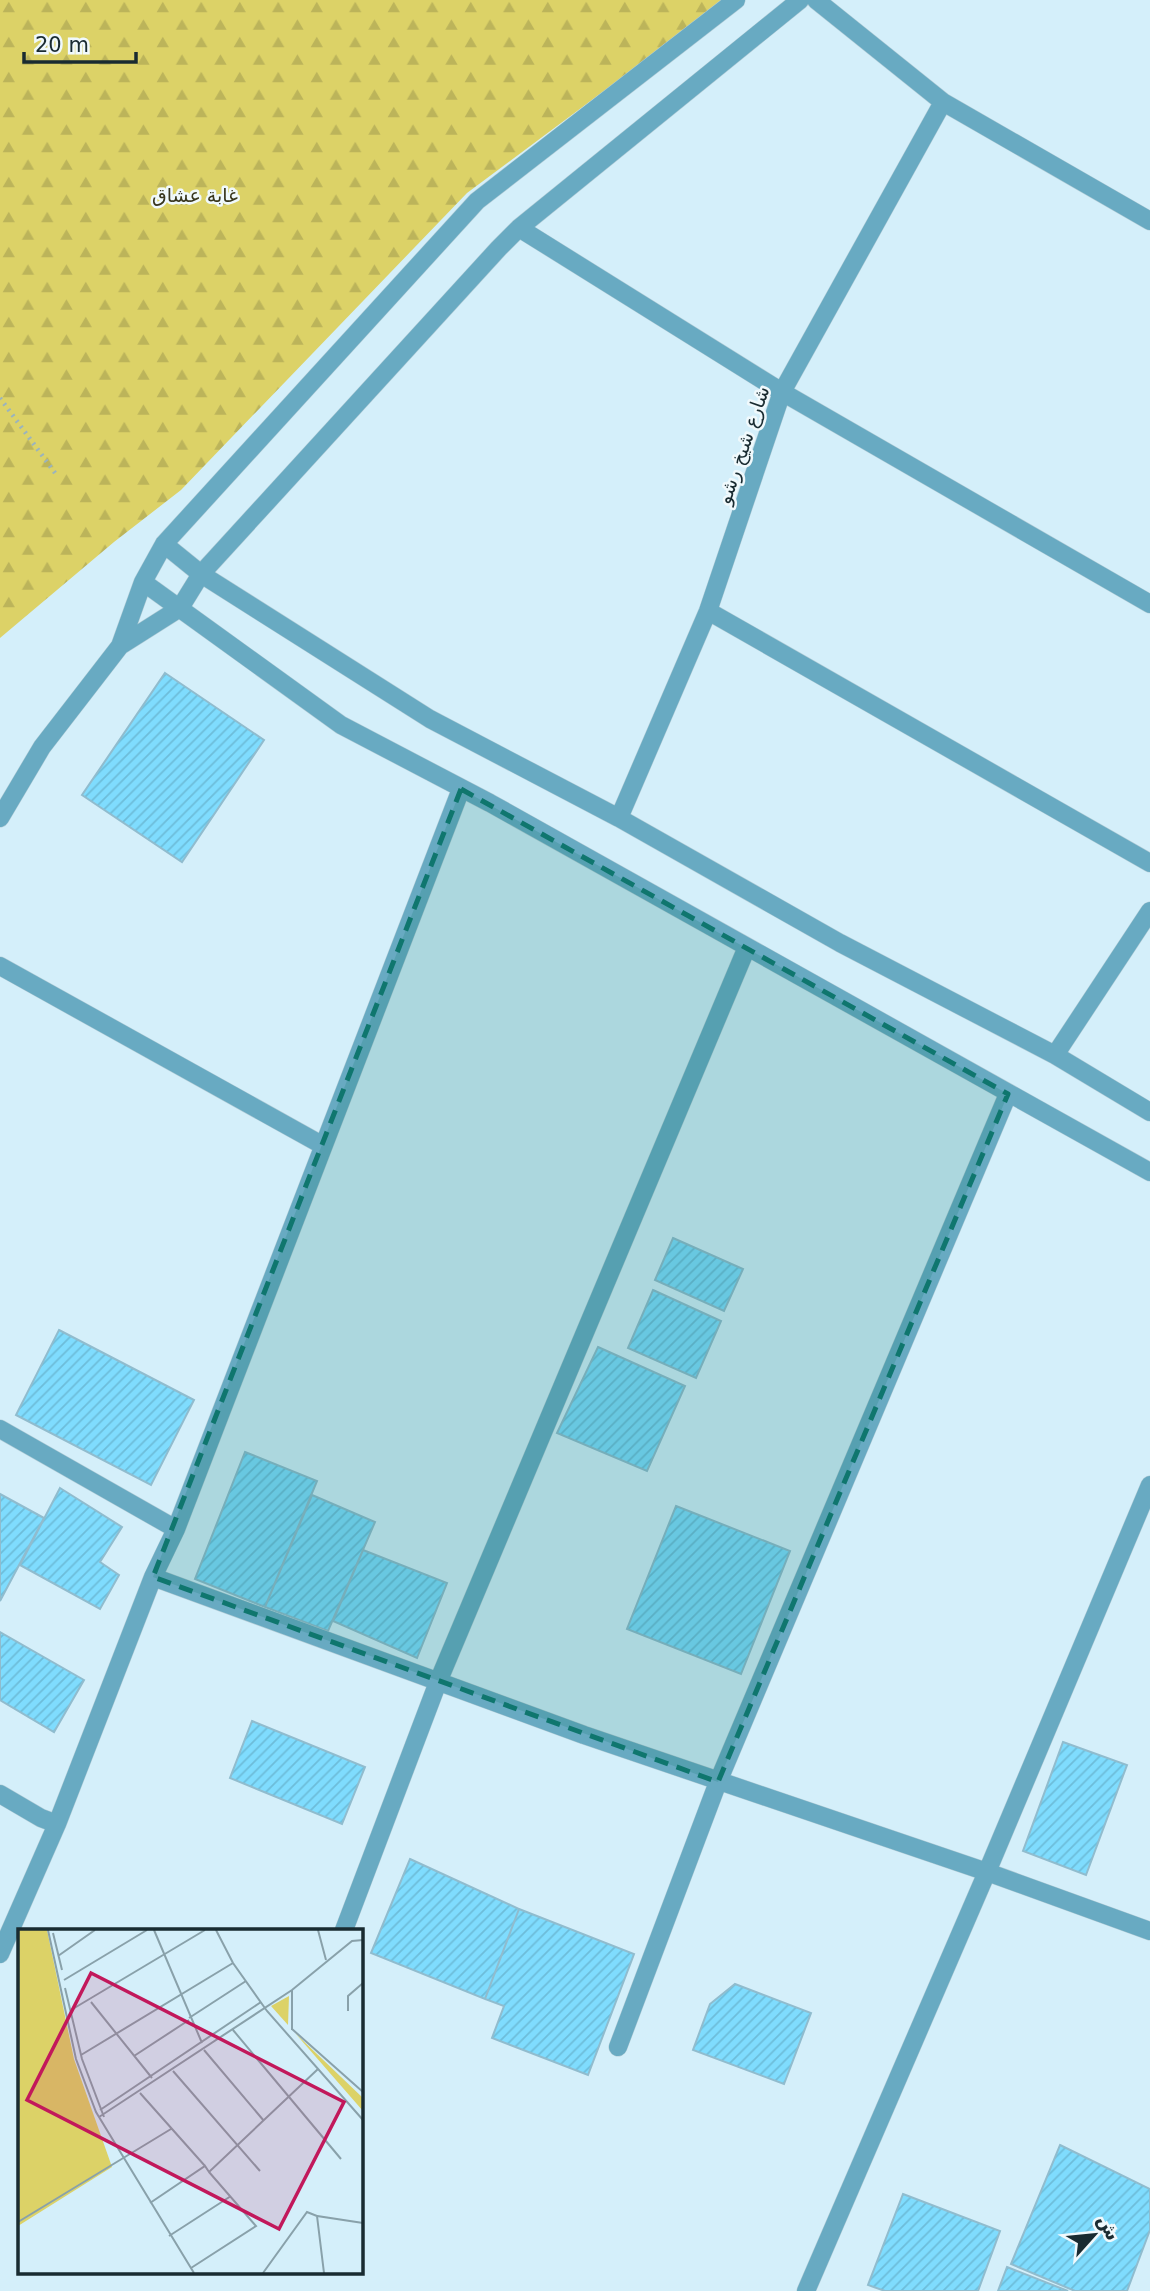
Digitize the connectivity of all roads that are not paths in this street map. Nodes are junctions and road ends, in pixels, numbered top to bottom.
1 (736, 0) edge
2 (800, 0) edge
3 (816, 0) edge
4 (943, 102) junction
5 (1150, 221) edge
6 (519, 228) junction
7 (782, 392) junction
8 (164, 544) junction
9 (201, 574) junction
10 (143, 582) junction
11 (1150, 604) edge
12 (180, 608) junction
13 (708, 611) junction
14 (120, 646) junction
15 (461, 789) junction
16 (0, 818) edge
17 (619, 818) junction
18 (1150, 863) edge
19 (1150, 911) edge
20 (747, 947) junction
21 (0, 966) edge
22 (1055, 1055) junction
23 (1008, 1094) junction
24 (1150, 1112) edge
25 (322, 1145) junction
26 (1150, 1172) edge
27 (0, 1429) edge
28 (1150, 1485) edge
29 (176, 1529) junction
30 (153, 1577) junction
31 (438, 1682) junction
32 (718, 1782) junction
33 (0, 1794) edge
34 (57, 1824) junction
35 (987, 1872) junction
36 (344, 1929) edge
37 (1150, 1931) edge
38 (0, 1954) edge
39 (618, 2047) dead end
40 (806, 2291) edge

1 - 8 street
2 - 6 street
3 - 4 street
4 - 5 street
4 - 7 street, شارع شيخ رشو
6 - 7 street
6 - 9 street
7 - 11 street
7 - 13 street, شارع شيخ رشو
8 - 9 street
8 - 10 street
9 - 12 street
9 - 17 street
10 - 12 street
10 - 14 street
12 - 14 street
12 - 15 street
13 - 17 street, شارع شيخ رشو
13 - 18 street
14 - 16 street
15 - 20 street
15 - 25 street
17 - 22 street
19 - 22 street
20 - 23 street
20 - 31 street
21 - 25 street
22 - 24 street
23 - 26 street
23 - 32 street
25 - 29 street
27 - 29 street
28 - 35 street
29 - 30 street
30 - 31 street
30 - 34 street
31 - 32 street
31 - 36 street
32 - 35 street
32 - 39 street
33 - 34 street
34 - 38 street
35 - 37 street
35 - 40 street

